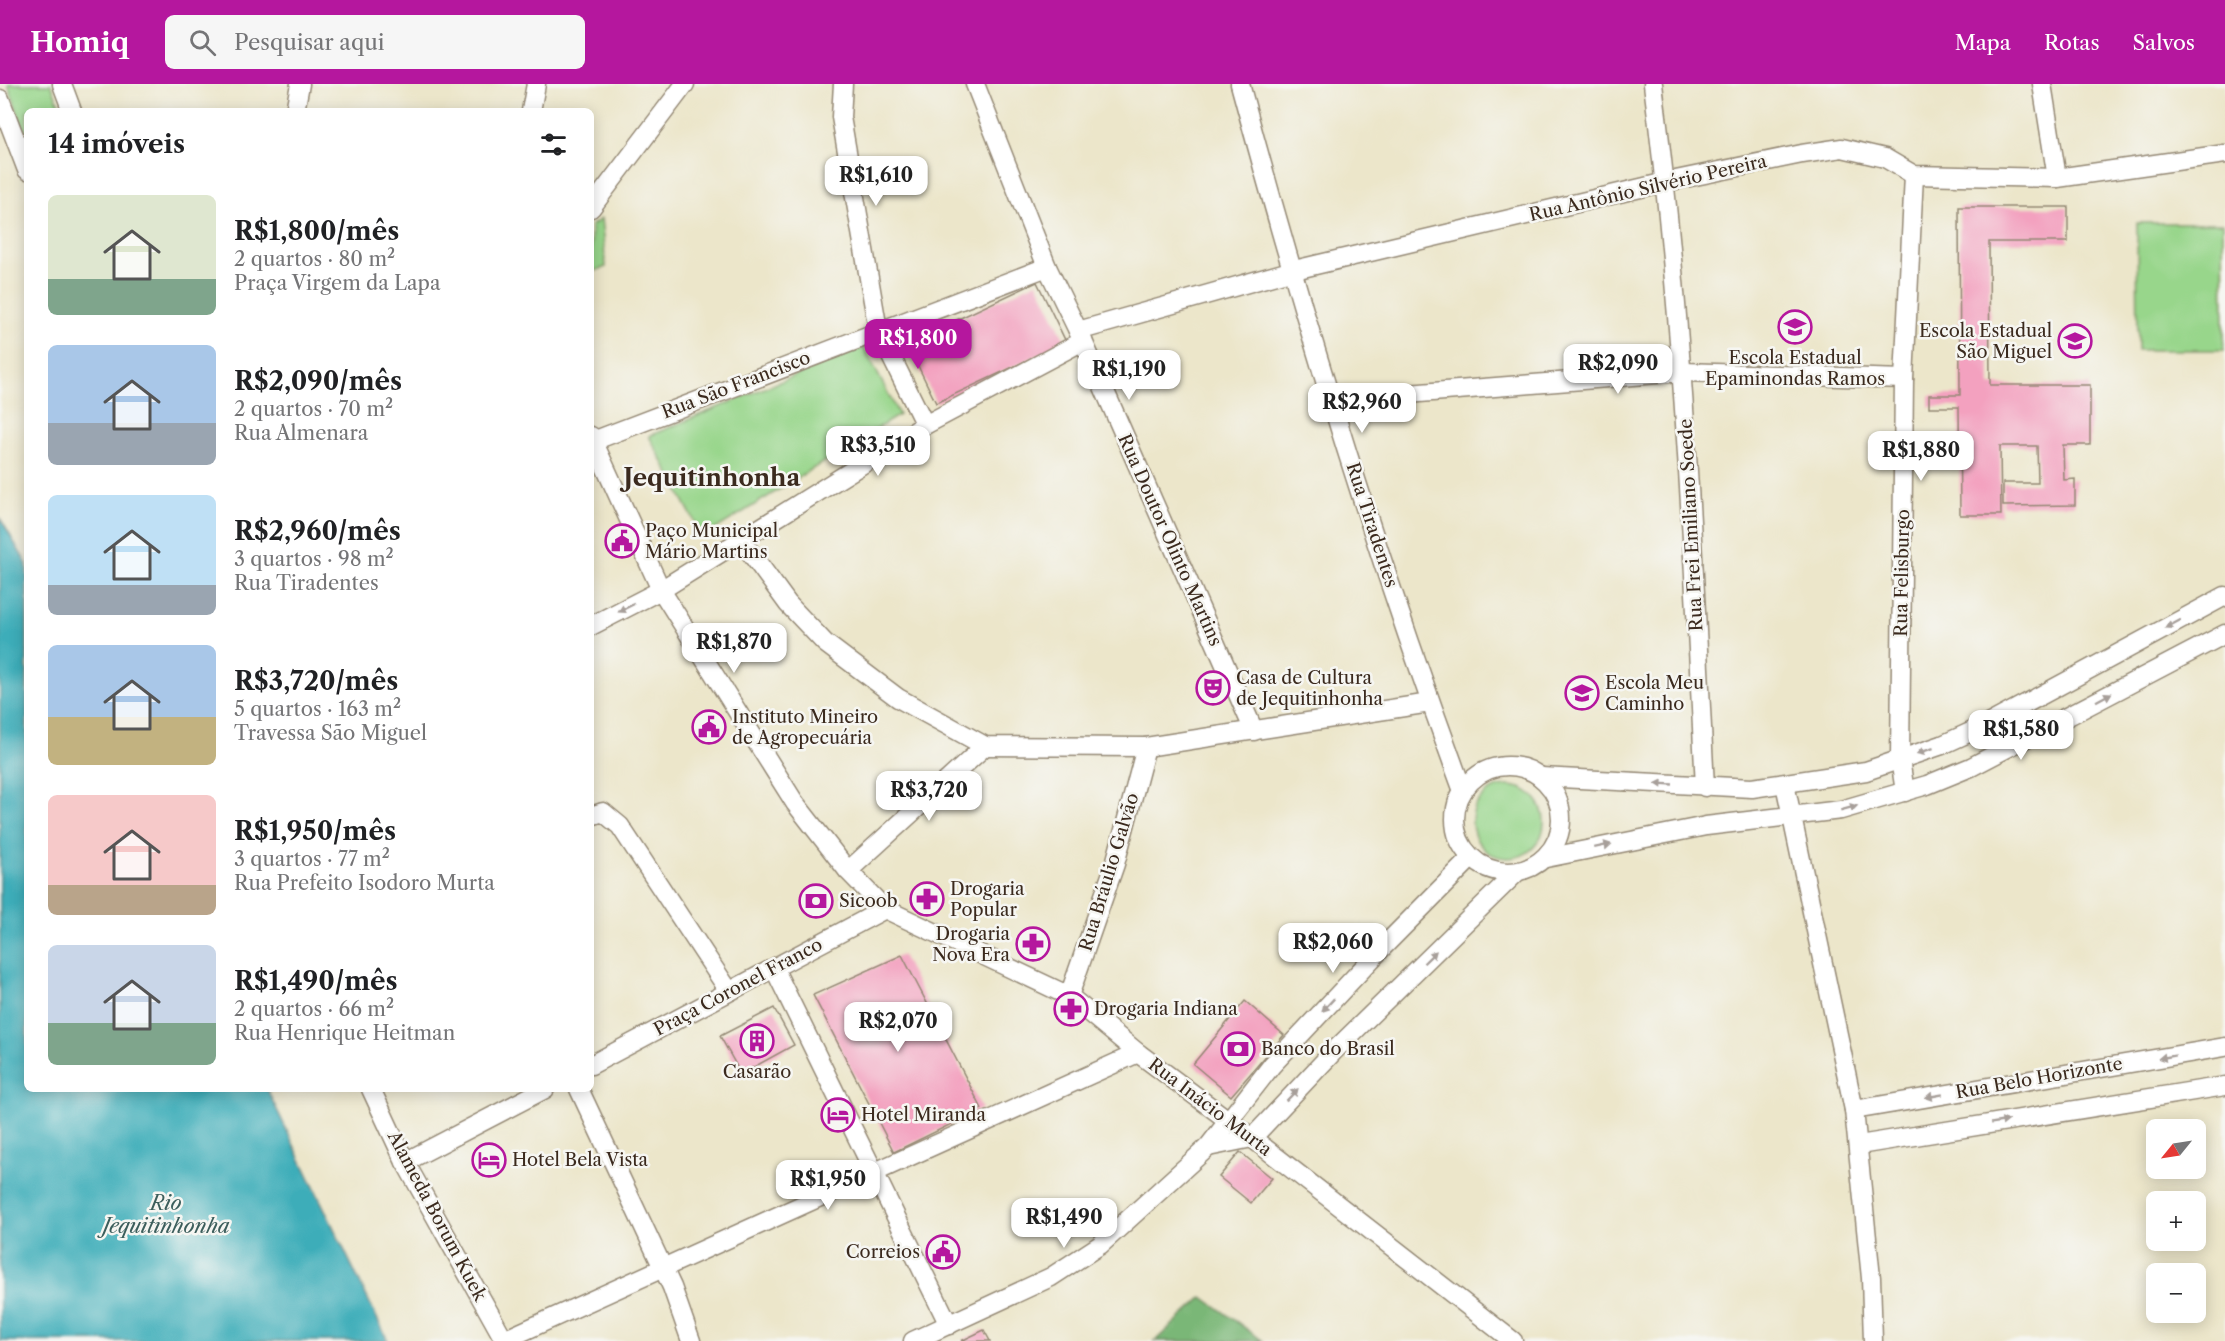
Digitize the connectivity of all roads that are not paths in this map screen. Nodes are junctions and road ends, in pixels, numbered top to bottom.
1 (62, 84) edge
2 (300, 84) edge
3 (536, 84) edge
4 (685, 84) edge
5 (843, 84) edge
6 (975, 84) edge
7 (1239, 84) edge
8 (1653, 84) edge
9 (2042, 84) edge
10 (0, 99) edge
11 (71, 108) edge
12 (296, 108) edge
13 (532, 108) edge
14 (2225, 154) edge
15 (24, 162) edge
16 (1914, 175) junction
17 (2056, 178) junction
18 (1666, 182) junction
19 (594, 204) edge
20 (1047, 267) junction
21 (1290, 271) junction
22 (878, 330) junction
23 (1080, 336) junction
24 (1683, 372) junction
25 (1904, 379) junction
26 (1332, 400) junction
27 (926, 425) junction
28 (594, 437) edge
29 (594, 442) edge
30 (742, 541) junction
31 (661, 590) junction
32 (2225, 596) edge
33 (594, 624) edge
34 (2225, 634) edge
35 (1430, 703) junction
36 (1254, 731) junction
37 (985, 746) junction
38 (1146, 747) junction
39 (1900, 759) junction
40 (1541, 777) junction
41 (1785, 784) junction
42 (1705, 787) junction
43 (1462, 791) junction
44 (1905, 792) junction
45 (594, 815) edge
46 (1791, 818) junction
47 (1471, 858) junction
48 (1546, 858) junction
49 (848, 871) junction
50 (1517, 872) junction
51 (885, 909) junction
52 (774, 968) junction
53 (729, 991) junction
54 (1069, 996) junction
55 (2225, 1047) edge
56 (1138, 1053) junction
57 (594, 1063) edge
58 (2225, 1086) edge
59 (372, 1092) edge
60 (539, 1092) edge
61 (580, 1092) edge
62 (1854, 1110) junction
63 (1228, 1120) junction
64 (1252, 1138) junction
65 (1859, 1145) junction
66 (1208, 1147) junction
67 (405, 1162) junction
68 (873, 1171) junction
69 (663, 1266) junction
70 (949, 1325) junction
71 (504, 1340) edge
72 (691, 1341) edge
73 (913, 1341) edge
74 (1513, 1341) edge
75 (1873, 1341) edge

1 - 11 street
2 - 12 street
3 - 13 street
4 - 19 street
5 - 22 street
6 - 20 street, Rua Doutor Olinto Martins
7 - 21 street, Rua Tiradentes
8 - 18 street, Rua Frei Emiliano Soede
9 - 17 street
10 - 15 street
14 - 17 street, Rua Antônio Silvério Pereira
16 - 17 street, Rua Antônio Silvério Pereira
16 - 18 street, Rua Antônio Silvério Pereira
16 - 25 street, Rua Felisburgo
18 - 21 street, Rua Antônio Silvério Pereira
18 - 24 street, Rua Frei Emiliano Soede
20 - 22 street, Rua São Francisco
20 - 23 street, Rua Doutor Olinto Martins
21 - 23 street, Rua Antônio Silvério Pereira
21 - 26 street, Rua Tiradentes
22 - 27 street
22 - 28 street, Rua São Francisco
23 - 27 street, Rua Antônio Silvério Pereira
23 - 36 street, Rua Doutor Olinto Martins
24 - 25 street
24 - 26 street
24 - 42 street, Rua Frei Emiliano Soede
25 - 39 street, Rua Felisburgo
26 - 35 street, Rua Tiradentes
27 - 30 street, Rua Antônio Silvério Pereira
29 - 31 street
30 - 31 street, Rua Antônio Silvério Pereira
30 - 37 street
31 -> 33 street
31 - 49 street
32 -> 39 street
44 -> 34 street
35 - 36 street
35 - 43 street, Rua Tiradentes
36 - 38 street
37 - 38 street
37 - 49 street
38 - 54 street, Rua Bráulio Galvão
39 - 41 street
39 - 44 street, Rua Felisburgo
42 -> 40 street
40 - 43 street
40 - 48 street
41 - 42 street
41 - 46 street
43 - 47 street
46 -> 44 street
45 - 53 street
48 -> 46 street
46 - 62 street
47 - 50 street
47 -> 63 street
48 - 50 street
49 - 51 street
64 -> 50 street
51 - 52 street, Praça Coronel Franco
51 - 54 street, Rua Inácio Murta
52 - 53 street, Praça Coronel Franco
52 - 68 street
53 - 57 street, Praça Coronel Franco
54 - 56 street, Rua Inácio Murta
55 -> 62 street, Rua Belo Horizonte
56 - 63 street, Rua Inácio Murta
56 - 68 street
65 -> 58 street, Rua Belo Horizonte
59 - 67 street, Alameda Borum Kuek
60 - 67 street
61 - 69 street
62 - 65 street
63 - 64 street, Rua Inácio Murta
63 - 66 street
64 - 66 street
64 - 74 street, Rua Inácio Murta
65 - 75 street
66 - 70 street
67 - 71 street, Alameda Borum Kuek
68 - 69 street
68 - 70 street
69 - 71 street
69 - 72 street
70 - 73 street

